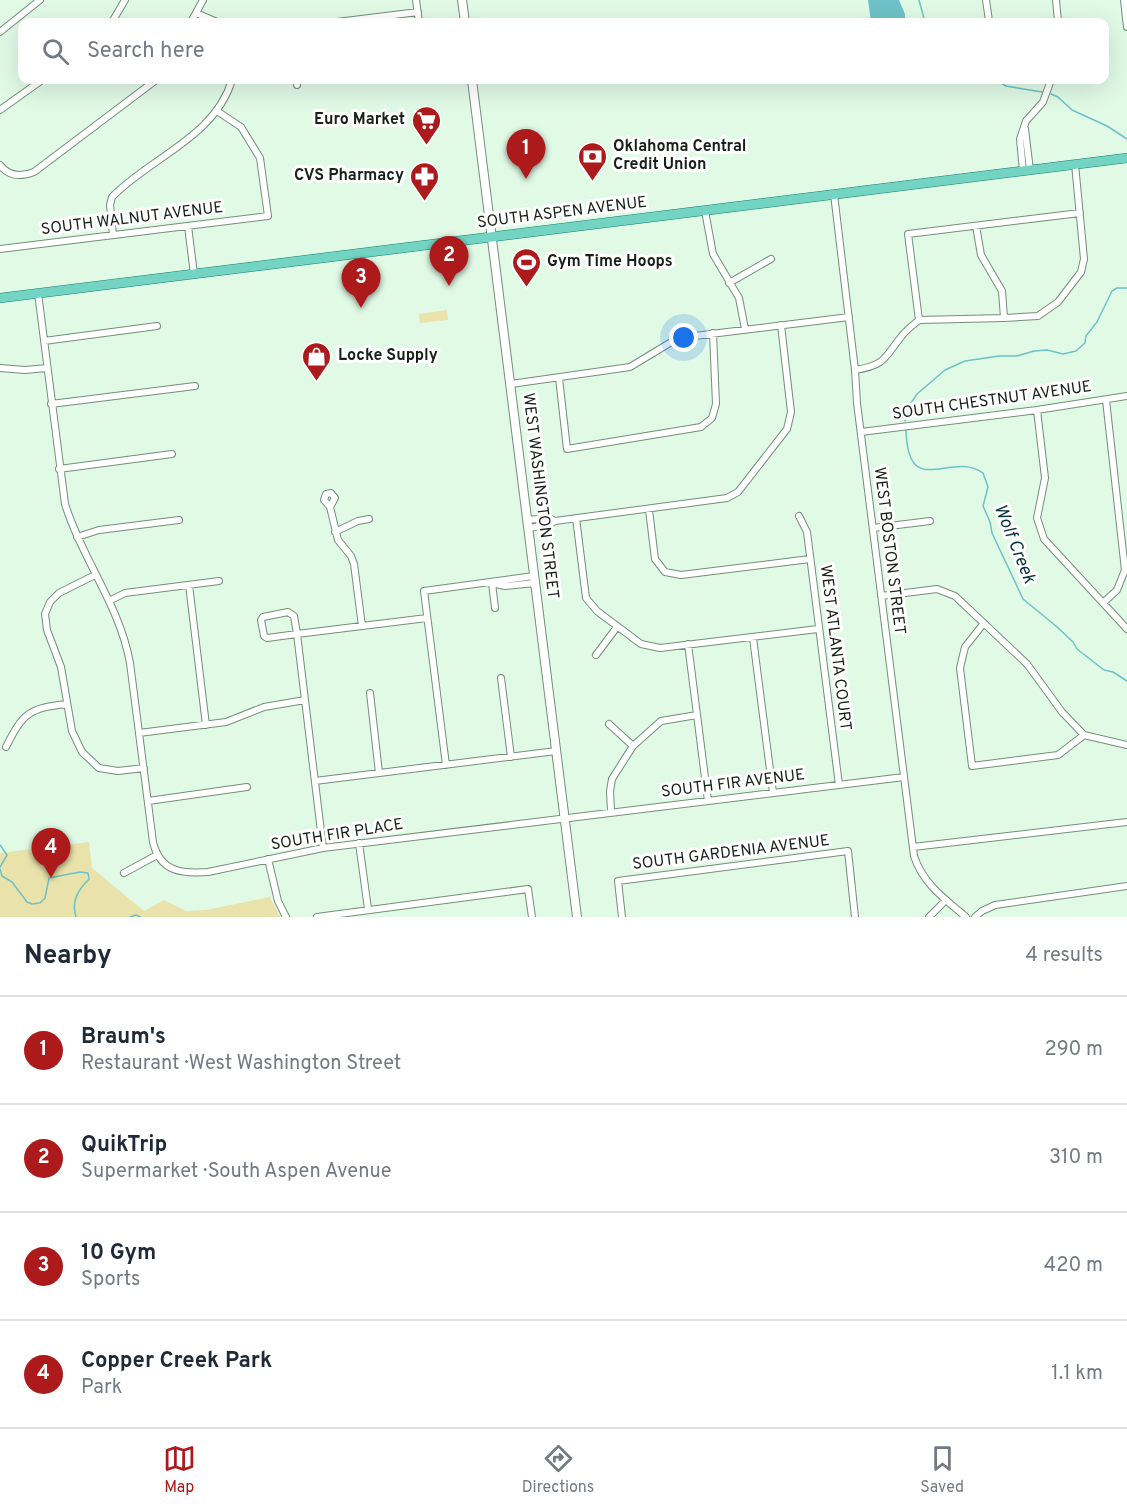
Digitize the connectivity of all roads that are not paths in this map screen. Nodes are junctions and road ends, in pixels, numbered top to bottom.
1 (40, 0) edge
2 (125, 0) edge
3 (203, 0) edge
4 (416, 0) edge
5 (462, 0) edge
6 (986, 0) edge
7 (1056, 0) edge
8 (1124, 0) edge
9 (418, 12) junction
10 (196, 13) junction
11 (114, 18) edge
12 (193, 18) edge
13 (208, 18) edge
14 (375, 18) edge
15 (419, 18) edge
16 (464, 18) edge
17 (989, 18) edge
18 (1058, 18) edge
19 (1127, 27) edge
20 (0, 32) edge
21 (36, 84) edge
22 (151, 84) edge
23 (230, 84) edge
24 (473, 84) edge
25 (1049, 84) edge
26 (0, 110) edge
27 (217, 111) junction
28 (1127, 158) edge
29 (1075, 164) junction
30 (0, 165) edge
31 (1027, 170) junction
32 (834, 194) junction
33 (705, 211) junction
34 (1080, 213) junction
35 (188, 226) junction
36 (976, 226) junction
37 (113, 235) junction
38 (492, 237) junction
39 (0, 249) edge
40 (771, 259) dead end
41 (194, 274) junction
42 (729, 283) junction
43 (38, 293) junction
44 (0, 298) edge
45 (849, 317) junction
46 (1004, 318) junction
47 (919, 320) junction
48 (781, 325) junction
49 (157, 326) dead end
50 (745, 329) junction
51 (713, 333) junction
52 (44, 340) junction
53 (0, 368) edge
54 (47, 368) junction
55 (855, 370) junction
56 (559, 378) junction
57 (511, 384) junction
58 (195, 386) dead end
59 (1127, 396) edge
60 (1106, 400) junction
61 (51, 405) junction
62 (1037, 410) junction
63 (861, 432) junction
64 (172, 454) dead end
65 (59, 469) junction
66 (330, 507) dead end
67 (649, 510) junction
68 (799, 516) dead end
69 (576, 518) junction
70 (369, 519) dead end
71 (179, 520) dead end
72 (930, 521) dead end
73 (528, 524) junction
74 (873, 528) junction
75 (335, 532) junction
76 (77, 537) junction
77 (810, 559) junction
78 (96, 575) junction
79 (535, 579) junction
80 (219, 581) dead end
81 (492, 583) junction
82 (189, 585) junction
83 (881, 596) junction
84 (109, 601) junction
85 (1103, 603) junction
86 (495, 608) dead end
87 (427, 618) junction
88 (984, 623) junction
89 (362, 626) junction
90 (617, 627) junction
91 (818, 629) junction
92 (1127, 629) edge
93 (297, 634) junction
94 (753, 638) junction
95 (688, 644) junction
96 (596, 655) dead end
97 (501, 678) dead end
98 (370, 693) dead end
99 (305, 700) junction
100 (67, 704) junction
101 (697, 715) junction
102 (609, 724) dead end
103 (206, 725) junction
104 (140, 733) junction
105 (1084, 735) junction
106 (1127, 745) edge
107 (633, 746) junction
108 (6, 747) dead end
109 (556, 751) junction
110 (511, 757) junction
111 (446, 765) junction
112 (144, 768) junction
113 (379, 773) junction
114 (904, 777) junction
115 (315, 781) junction
116 (839, 785) junction
117 (247, 787) dead end
118 (773, 793) junction
119 (148, 801) junction
120 (708, 801) junction
121 (611, 812) junction
122 (565, 818) junction
123 (1127, 822) edge
124 (359, 843) junction
125 (913, 846) junction
126 (323, 848) junction
127 (157, 855) junction
128 (268, 859) junction
129 (124, 873) dead end
130 (1127, 886) edge
131 (946, 900) junction
132 (368, 909) junction
133 (286, 917) edge
134 (317, 917) edge
135 (532, 917) edge
136 (577, 917) edge
137 (622, 917) edge
138 (855, 917) edge
139 (929, 917) edge
140 (966, 917) edge
141 (975, 917) edge

1 - 20 street
2 - 11 street
3 - 10 street
4 - 9 street
5 - 16 main road
6 - 17 street
7 - 18 street
8 - 19 street
9 - 14 street
9 - 15 street
10 - 12 street
10 - 13 street
21 - 26 street
22 - 30 street
23 - 27 street
24 - 38 main road, WEST WASHINGTON STREET
25 - 31 street
27 - 35 street, SOUTH WALNUT AVENUE
27 - 37 street
28 - 29 main road, SOUTH ASPEN AVENUE
29 - 31 main road, SOUTH ASPEN AVENUE
29 - 34 street
31 - 32 main road, SOUTH ASPEN AVENUE
32 - 33 main road, SOUTH ASPEN AVENUE
32 - 45 street, WEST BOSTON STREET
33 - 38 main road, SOUTH ASPEN AVENUE
33 - 42 street
34 - 36 street
34 - 46 street
35 - 37 street, SOUTH WALNUT AVENUE
35 - 41 street
36 - 46 street
36 - 47 street
37 - 39 street, SOUTH WALNUT AVENUE
38 - 41 main road, SOUTH ASPEN AVENUE
38 - 57 main road, WEST WASHINGTON STREET
40 - 42 street
41 - 43 main road, SOUTH ASPEN AVENUE
42 - 50 street
43 - 44 main road, SOUTH ASPEN AVENUE
43 - 52 street
45 - 48 street
45 - 55 street, WEST BOSTON STREET
46 - 47 street
47 - 55 street
48 - 50 street
48 - 67 street
49 - 52 street
50 - 51 street
51 - 56 street
51 - 56 street
52 - 54 street
53 - 54 street
54 - 61 street
55 - 63 street, WEST BOSTON STREET
56 - 57 street
57 - 73 main road, WEST WASHINGTON STREET
58 - 61 street
59 - 60 street, SOUTH CHESTNUT AVENUE
60 - 62 street, SOUTH CHESTNUT AVENUE
60 - 85 street
61 - 65 street
62 - 63 street, SOUTH CHESTNUT AVENUE
62 - 85 street
63 - 74 street, WEST BOSTON STREET
64 - 65 street
65 - 76 street
66 - 75 street
67 - 69 street
67 - 77 street
68 - 77 street, WEST ATLANTA COURT
69 - 73 street
69 - 90 street
70 - 75 street
71 - 76 street
72 - 74 street
73 - 79 main road, WEST WASHINGTON STREET
74 - 83 street, WEST BOSTON STREET
75 - 89 street
76 - 78 street
77 - 91 street, WEST ATLANTA COURT
78 - 84 street
78 - 100 street
79 - 81 street
79 - 109 main road, WEST WASHINGTON STREET
80 - 82 street
81 - 86 street
81 - 87 street
82 - 84 street
82 - 103 street
83 - 88 street
83 - 114 street, WEST BOSTON STREET
84 - 104 street
85 - 92 street
87 - 89 street
87 - 111 street
88 - 105 street
88 - 105 street
89 - 93 street
90 - 95 street
90 - 96 street
91 - 94 street
91 - 116 street, WEST ATLANTA COURT
93 - 93 street
93 - 99 street
94 - 95 street
94 - 118 street
95 - 101 street
97 - 110 street
98 - 113 street
99 - 103 street
99 - 115 street
100 - 108 street
100 - 112 street
101 - 107 street
101 - 120 street
102 - 107 street
103 - 104 street
104 - 112 street
105 - 106 street
107 - 121 street
109 - 110 street
109 - 122 main road, WEST WASHINGTON STREET
110 - 111 street
111 - 113 street
112 - 119 street
113 - 115 street
114 - 116 street, SOUTH FIR AVENUE
114 - 125 street, WEST BOSTON STREET
115 - 126 street
116 - 118 street, SOUTH FIR AVENUE
117 - 119 street
118 - 120 street, SOUTH FIR AVENUE
119 - 127 street
120 - 121 street, SOUTH FIR AVENUE
121 - 122 street, SOUTH FIR AVENUE
122 - 124 street, SOUTH FIR PLACE
122 - 136 main road, WEST WASHINGTON STREET
123 - 125 street
124 - 126 street, SOUTH FIR PLACE
124 - 132 street
125 - 131 street, WEST BOSTON STREET
126 - 128 street, SOUTH FIR PLACE
127 - 128 street, SOUTH FIR PLACE
127 - 129 street
128 - 133 street
130 - 141 street
131 - 139 street
131 - 140 street, WEST BOSTON STREET
132 - 134 street
132 - 135 street
137 - 138 street, SOUTH GARDENIA AVENUE

